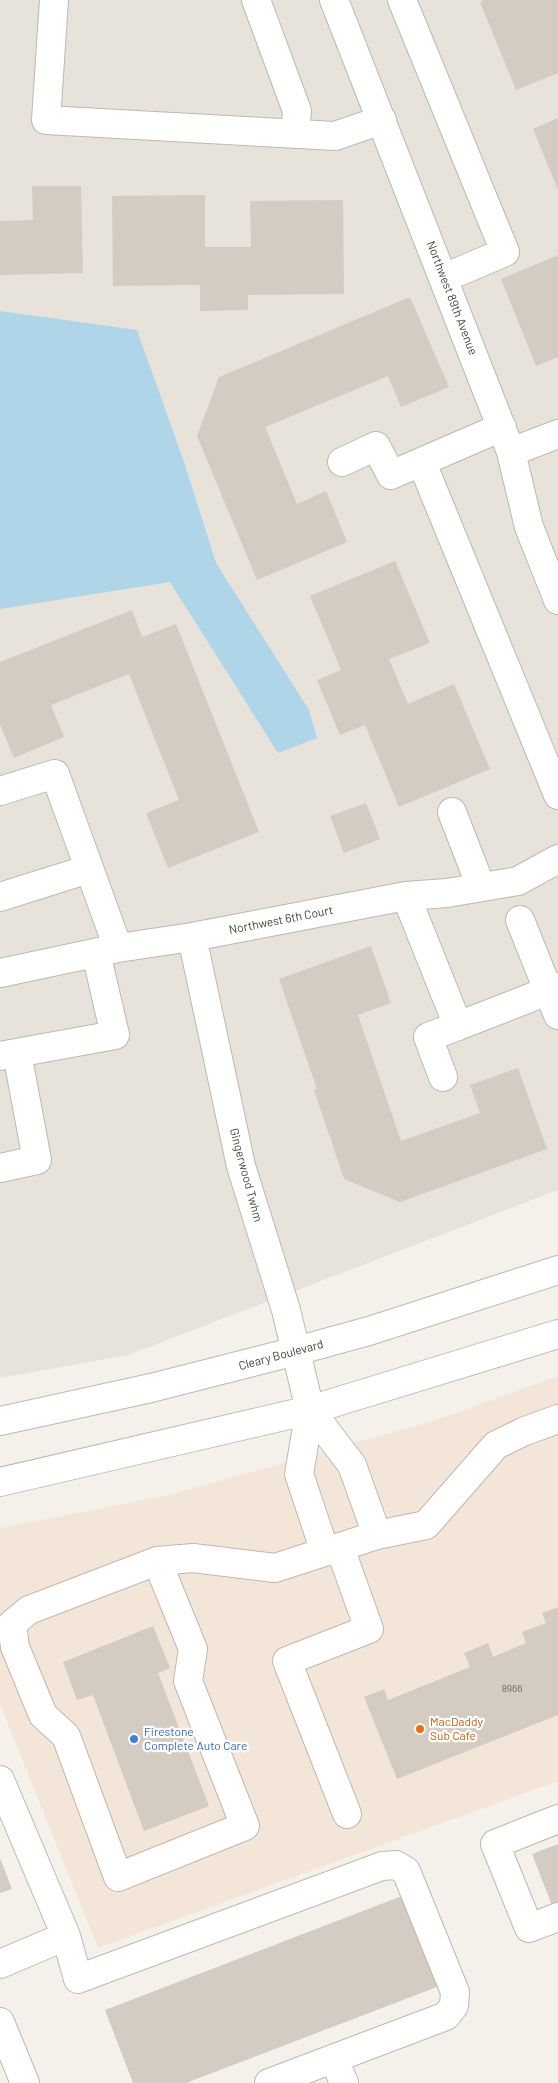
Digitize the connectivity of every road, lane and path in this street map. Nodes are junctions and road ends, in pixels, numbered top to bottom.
1 (54, 0) edge
2 (256, 0) edge
3 (334, 0) edge
4 (402, 0) edge
5 (382, 120) junction
6 (295, 134) junction
7 (444, 278) junction
8 (502, 427) junction
9 (558, 434) edge
10 (511, 452) junction
11 (342, 462) dead end
12 (422, 463) junction
13 (558, 600) edge
14 (0, 791) edge
15 (558, 795) edge
16 (452, 812) dead end
17 (558, 859) edge
18 (89, 869) junction
19 (481, 887) junction
20 (406, 896) junction
21 (0, 897) edge
22 (520, 920) dead end
23 (192, 938) junction
24 (107, 951) junction
25 (0, 973) edge
26 (555, 998) edge
27 (458, 1026) junction
28 (9, 1055) edge
29 (443, 1077) dead end
30 (0, 1168) edge
31 (558, 1270) edge
32 (558, 1334) edge
33 (296, 1351) junction
34 (310, 1410) junction
35 (558, 1419) edge
36 (0, 1421) edge
37 (0, 1482) edge
38 (377, 1535) junction
39 (333, 1550) junction
40 (157, 1561) junction
41 (0, 1780) edge
42 (347, 1814) dead end
43 (558, 1819) edge
44 (558, 1917) edge
45 (66, 1936) junction
46 (0, 1964) edge
47 (0, 2022) edge
48 (339, 2071) edge
49 (25, 2083) edge
50 (269, 2083) edge

1 - 6 street
2 - 6 street
3 - 5 street, Northwest 89th Avenue
4 - 7 street
5 - 6 street
5 - 7 street, Northwest 89th Avenue
7 - 8 street, Northwest 89th Avenue
8 - 10 street, Northwest 89th Avenue
8 - 12 street
9 - 10 street
10 - 13 street, Northwest 89th Avenue
11 - 12 street
12 - 15 street
14 - 18 street
16 - 19 street
17 - 19 street, Northwest 6th Court
18 - 21 street
18 - 24 street
19 - 20 street, Northwest 6th Court
20 - 23 street, Northwest 6th Court
20 - 27 street
22 - 26 street
23 - 24 street, Northwest 6th Court
23 - 33 street, Gingerwood Twhm
24 - 25 street, Northwest 6th Court
24 - 28 street
26 - 27 street
27 - 29 street
28 - 30 street
31 - 33 street, Cleary Boulevard
32 - 34 street
33 - 34 street, Gingerwood Twhm
33 - 36 street, Cleary Boulevard
34 - 37 street
34 - 38 street
34 - 39 street
35 - 38 street
38 - 39 street
39 - 40 street
39 - 42 street
40 - 40 street
41 - 45 street
43 - 44 street
45 - 46 street
45 - 48 street
47 - 49 street
48 - 50 street

